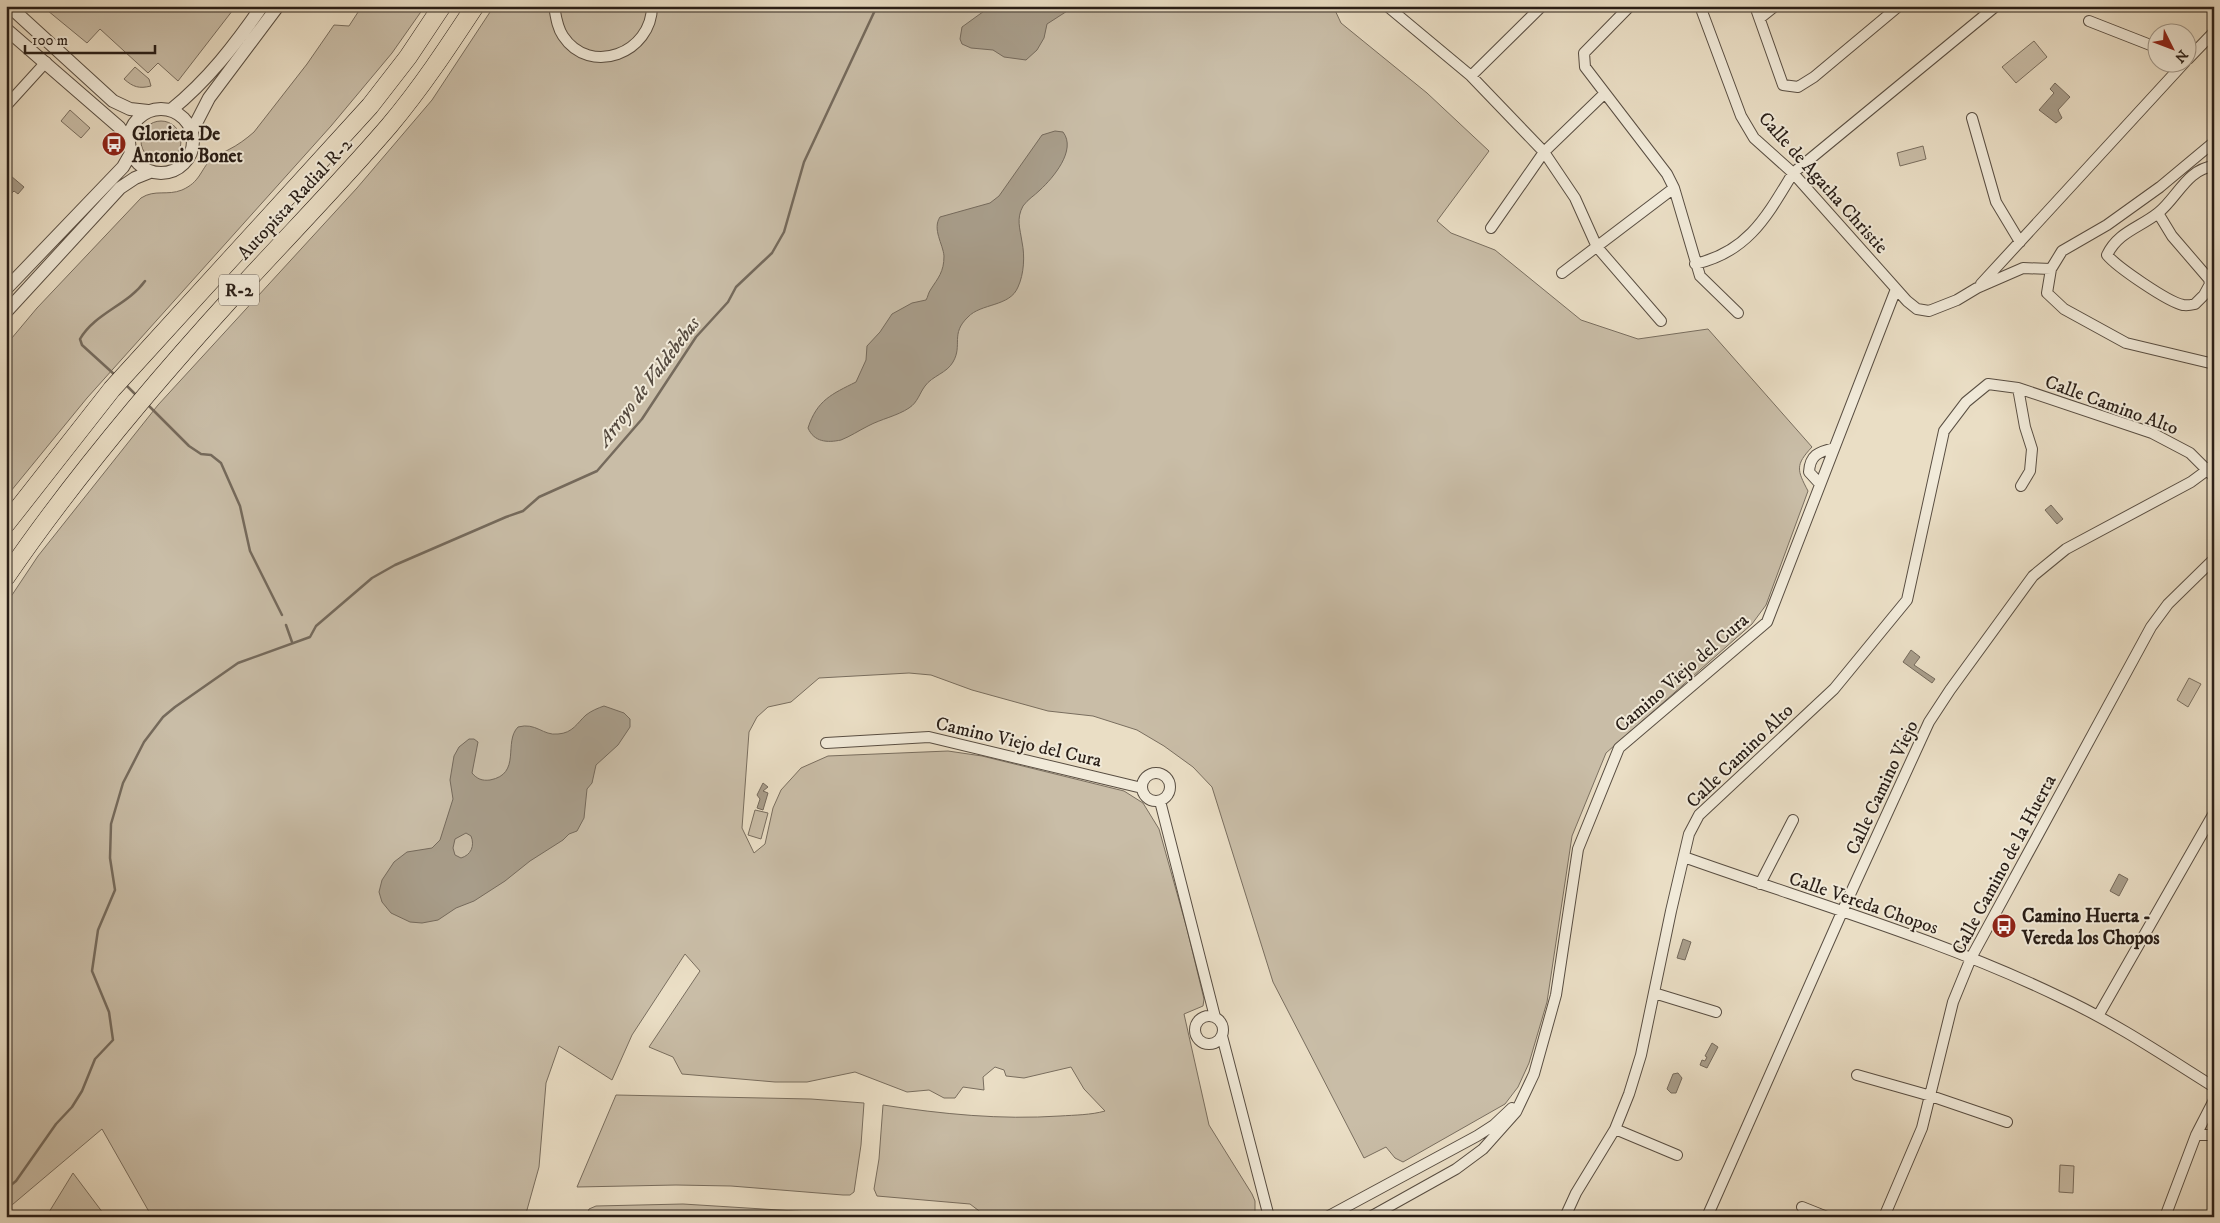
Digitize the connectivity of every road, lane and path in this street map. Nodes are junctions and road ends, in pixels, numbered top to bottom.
1 (9, 6) edge
2 (262, 6) edge
3 (278, 6) edge
4 (442, 6) edge
5 (475, 6) edge
6 (554, 6) edge
7 (652, 6) edge
8 (1387, 6) edge
9 (1542, 6) edge
10 (1630, 6) edge
11 (1700, 6) edge
12 (1755, 6) edge
13 (1774, 6) edge
14 (1899, 6) edge
15 (1996, 6) edge
16 (1760, 18) junction
17 (2090, 21) dead end
18 (6, 29) edge
19 (2214, 32) edge
20 (2148, 44) edge
21 (2198, 49) edge
22 (46, 62) junction
23 (2176, 72) edge
24 (1471, 76) junction
25 (1604, 94) junction
26 (6, 106) edge
27 (171, 110) junction
28 (148, 111) junction
29 (1972, 118) dead end
30 (192, 131) junction
31 (2214, 142) edge
32 (130, 150) junction
33 (1544, 152) junction
34 (2214, 166) edge
35 (150, 172) junction
36 (1793, 173) junction
37 (1674, 188) junction
38 (2158, 213) junction
39 (1491, 228) dead end
40 (2020, 242) junction
41 (1596, 247) junction
42 (1696, 264) junction
43 (2051, 269) junction
44 (1562, 273) dead end
45 (1896, 288) junction
46 (1977, 288) junction
47 (6, 289) edge
48 (6, 312) edge
49 (1738, 313) dead end
50 (1661, 321) dead end
51 (2214, 364) edge
52 (2018, 388) junction
53 (1834, 448) junction
54 (2212, 471) edge
55 (1820, 484) junction
56 (2021, 486) dead end
57 (6, 524) edge
58 (2214, 559) edge
59 (6, 577) edge
60 (826, 743) dead end
61 (1142, 788) junction
62 (1160, 801) junction
63 (2214, 813) edge
64 (1793, 820) dead end
65 (1684, 857) junction
66 (1760, 884) junction
67 (1842, 912) junction
68 (1971, 958) junction
69 (1654, 993) junction
70 (1716, 1012) dead end
71 (2098, 1016) junction
72 (1210, 1017) junction
73 (1222, 1036) junction
74 (1205, 1044) junction
75 (1228, 1063) junction
76 (1857, 1075) dead end
77 (2214, 1087) edge
78 (1525, 1092) junction
79 (1931, 1096) junction
80 (2214, 1100) edge
81 (2007, 1122) dead end
82 (1615, 1128) junction
83 (2196, 1135) junction
84 (2214, 1135) edge
85 (1677, 1154) dead end
86 (1802, 1207) dead end
87 (1269, 1217) edge
88 (1327, 1217) edge
89 (1370, 1217) edge
90 (1564, 1217) edge
91 (1707, 1217) edge
92 (1827, 1217) edge
93 (1884, 1217) edge
94 (2165, 1217) edge

1 - 28 street
2 - 27 street
3 - 30 street
4 - 57 highway, Autopista Radial R-2 / R-2
5 - 59 highway, Autopista Radial R-2 / R-2
6 - 7 street
8 - 24 street
9 - 24 street
10 - 25 street
11 - 36 street, Calle de Agatha Christie
12 - 16 street, Calle de Agatha Christie
13 - 16 street
14 - 16 street, Calle de Agatha Christie
15 - 36 street
17 - 20 street
18 - 22 street
19 - 21 street, Calle de Agatha Christie
22 - 26 street
22 - 32 street
23 - 40 street, Calle de Agatha Christie
24 - 33 street
25 - 33 street
25 - 37 street
27 - 28 street
27 - 30 street
28 - 32 street
29 - 40 street
30 - 35 street
31 - 43 street
32 - 35 street
32 - 47 street
33 - 39 street
33 - 41 street
34 - 38 street
35 - 48 street
36 - 42 street
36 - 45 street, Calle de Agatha Christie
37 - 41 street
37 - 42 street
38 - 38 street
40 - 46 street, Calle de Agatha Christie
41 - 44 street
41 - 50 street
42 - 49 street
43 - 46 street, Calle de Agatha Christie
43 - 51 street
45 - 46 street, Calle de Agatha Christie
45 - 53 street, Camino Viejo del Cura
52 - 54 street, Calle Camino Alto
52 - 56 street, Calle Camino Alto
52 - 65 street, Calle Camino Alto
53 - 55 street, Camino Viejo del Cura
53 - 55 street
54 - 67 street, Calle Camino Viejo
55 - 78 street, Camino Viejo del Cura
58 - 68 street, Calle Camino de la Huerta
60 - 61 street, Camino Viejo del Cura
61 - 62 street
61 - 62 street
62 - 72 street
63 - 71 street
64 - 66 street
65 - 66 street, Calle Vereda Chopos
65 - 69 street, Calle Camino Alto
66 - 67 street, Calle Vereda Chopos
67 - 68 street, Calle Vereda Chopos
67 - 91 street, Calle Camino Viejo
68 - 71 street, Calle Vereda Chopos
68 - 79 street, Calle Camino de la Huerta
69 - 70 street
69 - 82 street, Calle Camino Alto
71 - 77 street, Calle Vereda Chopos
72 - 73 street
72 - 74 street
73 - 74 street
73 - 75 street
74 - 75 street
75 - 87 street
76 - 79 street
78 - 88 street, Camino Viejo del Cura
78 - 89 street, Camino Viejo del Cura
79 - 81 street
79 - 93 street, Calle Camino de la Huerta
80 - 83 street
82 - 85 street
82 - 90 street, Calle Camino Alto
83 - 84 street
83 - 94 street
86 - 92 street

